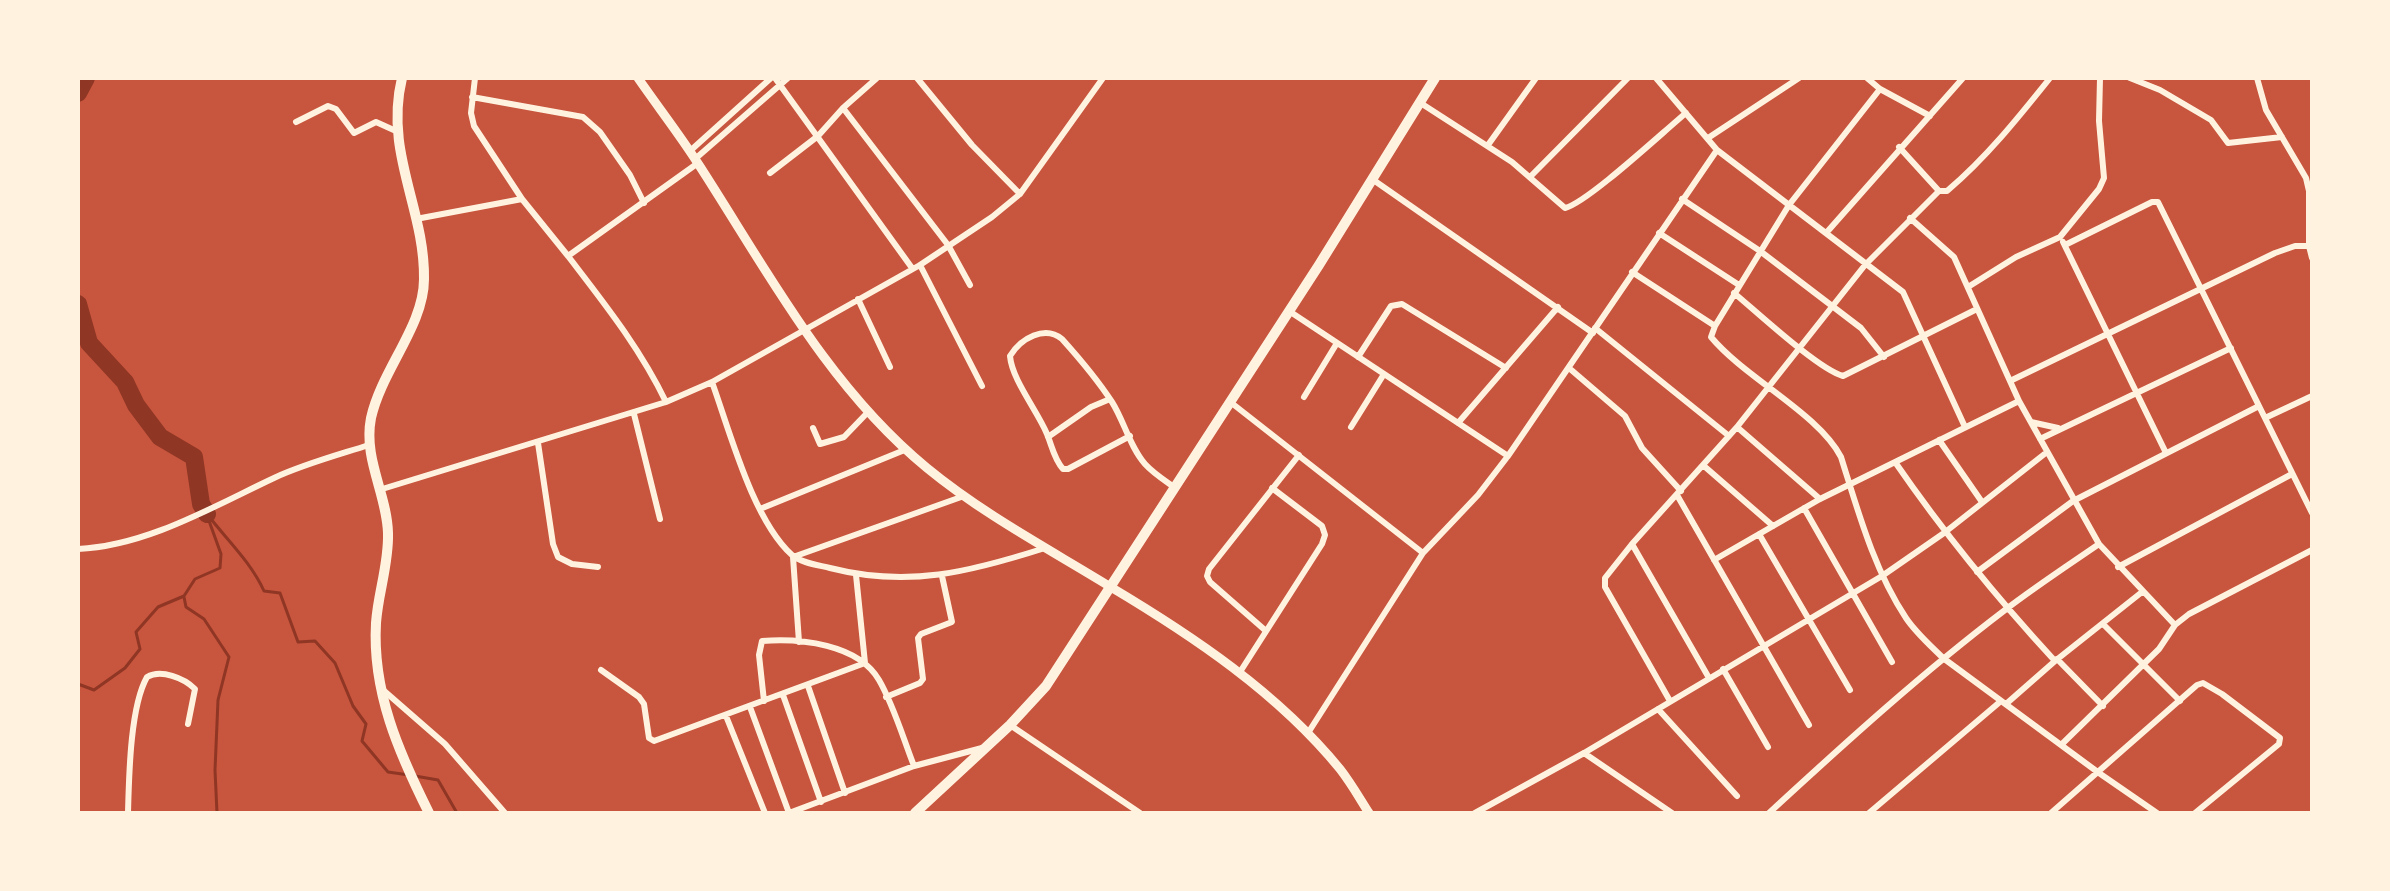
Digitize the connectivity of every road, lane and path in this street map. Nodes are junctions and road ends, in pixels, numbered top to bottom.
1 (402, 78) edge
2 (475, 78) edge
3 (638, 78) edge
4 (773, 78) edge
5 (788, 78) edge
6 (877, 78) edge
7 (917, 78) edge
8 (1103, 78) edge
9 (1435, 78) edge
10 (1536, 78) edge
11 (1628, 78) edge
12 (1656, 78) edge
13 (1799, 78) edge
14 (1867, 78) edge
15 (1963, 78) edge
16 (2050, 78) edge
17 (2100, 78) edge
18 (2130, 78) edge
19 (2257, 78) edge
20 (781, 84) junction
21 (1880, 89) junction
22 (472, 97) junction
23 (1419, 101) junction
24 (843, 108) junction
25 (1686, 113) junction
26 (1930, 116) junction
27 (296, 122) dead end
28 (396, 131) junction
29 (818, 136) junction
30 (2282, 137) junction
31 (1708, 138) junction
32 (1488, 145) junction
33 (1899, 147) junction
34 (1717, 150) junction
35 (694, 158) junction
36 (770, 173) dead end
37 (1530, 177) junction
38 (1372, 179) junction
39 (1939, 191) junction
40 (1020, 194) junction
41 (522, 199) junction
42 (1682, 199) junction
43 (644, 203) junction
44 (1789, 205) junction
45 (1911, 218) junction
46 (415, 219) junction
47 (1827, 232) junction
48 (1659, 233) junction
49 (2060, 237) junction
50 (948, 245) junction
51 (2065, 245) junction
52 (2309, 246) junction
53 (1760, 251) junction
54 (568, 255) junction
55 (2312, 258) edge
56 (920, 265) junction
57 (1866, 265) junction
58 (912, 268) junction
59 (1632, 272) junction
60 (970, 285) dead end
61 (1739, 285) junction
62 (1968, 287) junction
63 (2203, 288) junction
64 (1734, 294) junction
65 (858, 299) junction
66 (1558, 307) junction
67 (1832, 307) junction
68 (1977, 309) junction
69 (1289, 311) junction
70 (1714, 326) junction
71 (806, 329) junction
72 (1594, 330) junction
73 (2108, 333) junction
74 (1924, 336) junction
75 (1337, 343) junction
76 (1800, 348) junction
77 (2231, 348) junction
78 (1358, 357) junction
79 (1884, 357) junction
80 (890, 367) dead end
81 (1506, 368) junction
82 (1569, 368) junction
83 (1384, 374) junction
84 (2010, 381) junction
85 (712, 382) junction
86 (982, 386) dead end
87 (1768, 388) junction
88 (2136, 391) junction
89 (2312, 396) edge
90 (1304, 397) dead end
91 (1110, 399) junction
92 (1229, 401) junction
93 (2019, 401) junction
94 (666, 402) junction
95 (2259, 406) junction
96 (869, 411) junction
97 (634, 414) junction
98 (2265, 418) junction
99 (2031, 422) junction
100 (1458, 423) junction
101 (1351, 427) dead end
102 (1737, 427) junction
103 (1965, 427) junction
104 (813, 428) dead end
105 (2058, 428) junction
106 (1048, 436) junction
107 (1130, 436) junction
108 (1729, 436) junction
109 (2040, 439) junction
110 (1939, 440) junction
111 (538, 443) junction
112 (369, 445) junction
113 (907, 449) junction
114 (2047, 452) junction
115 (2166, 453) junction
116 (1299, 455) junction
117 (1508, 456) junction
118 (1895, 462) junction
119 (1704, 466) junction
120 (2292, 474) junction
121 (1850, 484) junction
122 (1174, 487) junction
123 (1272, 488) junction
124 (379, 490) junction
125 (1679, 493) junction
126 (964, 495) junction
127 (1820, 499) junction
128 (2073, 501) junction
129 (1982, 502) junction
130 (1804, 508) junction
131 (760, 509) junction
132 (2312, 513) edge
133 (660, 519) dead end
134 (1773, 526) junction
135 (1944, 533) junction
136 (1759, 534) junction
137 (1632, 544) junction
138 (2099, 544) junction
139 (1044, 548) junction
140 (78, 549) edge
141 (2312, 550) edge
142 (1423, 553) junction
143 (793, 557) junction
144 (1714, 560) junction
145 (598, 567) dead end
146 (2118, 567) junction
147 (1977, 572) junction
148 (856, 575) junction
149 (942, 576) junction
150 (1882, 576) junction
151 (1110, 587) junction
152 (2142, 592) junction
153 (1853, 593) junction
154 (2007, 608) junction
155 (1807, 620) junction
156 (2103, 624) junction
157 (2175, 625) junction
158 (1266, 631) junction
159 (799, 642) junction
160 (1764, 646) junction
161 (1943, 658) junction
162 (2056, 660) junction
163 (1892, 662) dead end
164 (865, 663) junction
165 (2144, 664) junction
166 (1724, 669) junction
167 (602, 670) dead end
168 (1240, 672) junction
169 (1709, 678) junction
170 (379, 686) junction
171 (807, 686) junction
172 (1850, 690) dead end
173 (783, 694) junction
174 (886, 697) junction
175 (764, 701) junction
176 (1670, 701) junction
177 (2180, 701) junction
178 (2004, 703) junction
179 (750, 706) junction
180 (2103, 706) junction
181 (1658, 709) junction
182 (726, 716) junction
183 (188, 723) dead end
184 (1010, 725) junction
185 (1809, 725) dead end
186 (1308, 734) junction
187 (2061, 746) junction
188 (987, 747) junction
189 (1768, 747) dead end
190 (1584, 753) junction
191 (914, 766) junction
192 (2099, 773) junction
193 (845, 793) junction
194 (1737, 796) dead end
195 (821, 802) junction
196 (128, 813) edge
197 (429, 813) edge
198 (505, 813) edge
199 (765, 813) edge
200 (789, 813) edge
201 (915, 813) edge
202 (1140, 813) edge
203 (1369, 813) edge
204 (1475, 813) edge
205 (1672, 813) edge
206 (1769, 813) edge
207 (1869, 813) edge
208 (2051, 813) edge
209 (2157, 813) edge
210 (2195, 813) edge

1 - 28 main road
2 - 22 street
3 - 35 main road
4 - 20 street
4 - 35 street
5 - 20 street
6 - 24 street
7 - 40 street
8 - 40 street
9 - 23 main road
10 - 32 street
11 - 37 street
12 - 25 street
13 - 31 street
14 - 21 street
15 - 26 street
16 - 39 street
17 - 49 street
18 - 30 street
19 - 30 street
20 - 29 street
20 - 35 street
21 - 26 street
21 - 44 street
22 - 41 street
22 - 43 street
23 - 32 street
23 - 38 main road
24 - 29 street
24 - 50 street
25 - 31 street
25 - 37 street
26 - 33 street
27 - 28 street
28 - 46 main road
29 - 36 street
29 - 58 street
30 - 52 street
31 - 34 street
32 - 37 street
33 - 39 street
33 - 47 street
34 - 42 street
34 - 44 street
35 - 43 street
35 - 71 main road
38 - 66 street
38 - 69 main road
39 - 45 street
40 - 50 street
41 - 46 street
41 - 54 street
42 - 48 street
42 - 53 street
43 - 54 street
44 - 47 street
44 - 53 street
45 - 57 street
45 - 62 street
46 - 112 main road
47 - 57 street
48 - 59 street
48 - 61 street
49 - 51 street
49 - 62 street
50 - 56 street
50 - 60 street
51 - 63 street
51 - 73 street
52 - 55 street
52 - 63 street
53 - 61 street
53 - 67 street
54 - 94 street
56 - 58 street
56 - 86 street
57 - 67 street
57 - 74 street
58 - 65 street
59 - 70 street
59 - 72 street
61 - 64 street
62 - 68 street
63 - 73 street
63 - 77 street
64 - 70 street
64 - 76 street
65 - 71 street
65 - 80 street
66 - 72 street
66 - 81 street
67 - 76 street
67 - 79 street
68 - 74 street
68 - 84 street
69 - 75 street
69 - 92 main road
70 - 87 street
71 - 85 street
71 - 96 main road
72 - 82 street
72 - 108 street
73 - 84 street
73 - 88 street
74 - 79 street
74 - 103 street
75 - 78 street
75 - 90 street
76 - 79 street
76 - 87 street
77 - 88 street
77 - 95 street
78 - 81 street
78 - 83 street
81 - 100 street
82 - 117 street
82 - 125 street
83 - 100 street
83 - 101 street
84 - 93 street
85 - 94 street
85 - 131 street
87 - 102 street
87 - 121 street
88 - 105 street
88 - 115 street
89 - 98 street
91 - 106 street
91 - 106 street
91 - 107 street
92 - 116 street
92 - 122 main road
93 - 99 street
93 - 103 street
94 - 97 street
95 - 98 street
95 - 115 street
96 - 104 street
96 - 113 main road
97 - 111 street
97 - 133 street
98 - 120 street
99 - 105 street
99 - 109 street
100 - 117 street
102 - 108 street
102 - 127 street
103 - 110 street
105 - 109 street
106 - 107 street
107 - 122 street
108 - 119 street
109 - 114 street
110 - 118 street
110 - 129 street
111 - 124 street
111 - 145 street
112 - 124 main road
112 - 140 street
113 - 126 main road
113 - 131 street
114 - 128 street
114 - 129 street
115 - 128 street
116 - 123 street
116 - 142 street
117 - 142 street
118 - 121 street
118 - 135 street
119 - 125 street
119 - 134 street
120 - 132 street
120 - 146 street
121 - 127 street
121 - 150 street
122 - 151 main road
123 - 158 street
123 - 158 street
124 - 170 main road
125 - 137 street
125 - 144 street
126 - 139 main road
126 - 143 street
127 - 130 street
128 - 138 street
128 - 147 street
129 - 135 street
130 - 134 street
130 - 153 street
131 - 143 street
134 - 136 street
135 - 147 street
135 - 150 street
136 - 144 street
136 - 155 street
137 - 169 street
137 - 176 street
138 - 146 street
138 - 154 street
139 - 149 street
139 - 151 main road
141 - 157 street
142 - 186 street
143 - 148 street
143 - 159 street
144 - 160 street
146 - 152 street
147 - 154 street
148 - 149 street
148 - 164 street
149 - 174 street
150 - 153 street
150 - 161 street
151 - 168 main road
151 - 184 main road
152 - 156 street
152 - 157 street
153 - 155 street
153 - 163 street
154 - 161 street
154 - 162 street
155 - 160 street
155 - 172 street
156 - 162 street
156 - 165 street
157 - 165 street
158 - 168 street
159 - 164 street
159 - 175 street
160 - 166 street
160 - 185 street
161 - 178 street
161 - 206 street
162 - 178 street
162 - 180 street
164 - 171 street
164 - 174 street
165 - 177 street
165 - 180 street
166 - 169 street
166 - 189 street
167 - 182 street
168 - 186 main road
169 - 176 street
170 - 197 main road
170 - 198 street
171 - 173 street
171 - 193 street
173 - 175 street
173 - 195 street
174 - 191 street
175 - 179 street
176 - 181 street
177 - 192 street
177 - 210 street
178 - 187 street
178 - 207 street
179 - 182 street
179 - 200 street
180 - 187 street
181 - 190 street
181 - 194 street
182 - 199 street
183 - 196 street
184 - 188 main road
184 - 202 street
186 - 203 main road
187 - 192 street
188 - 191 street
188 - 201 main road
190 - 204 street
190 - 205 street
191 - 193 street
192 - 208 street
192 - 209 street
193 - 195 street
195 - 200 street

